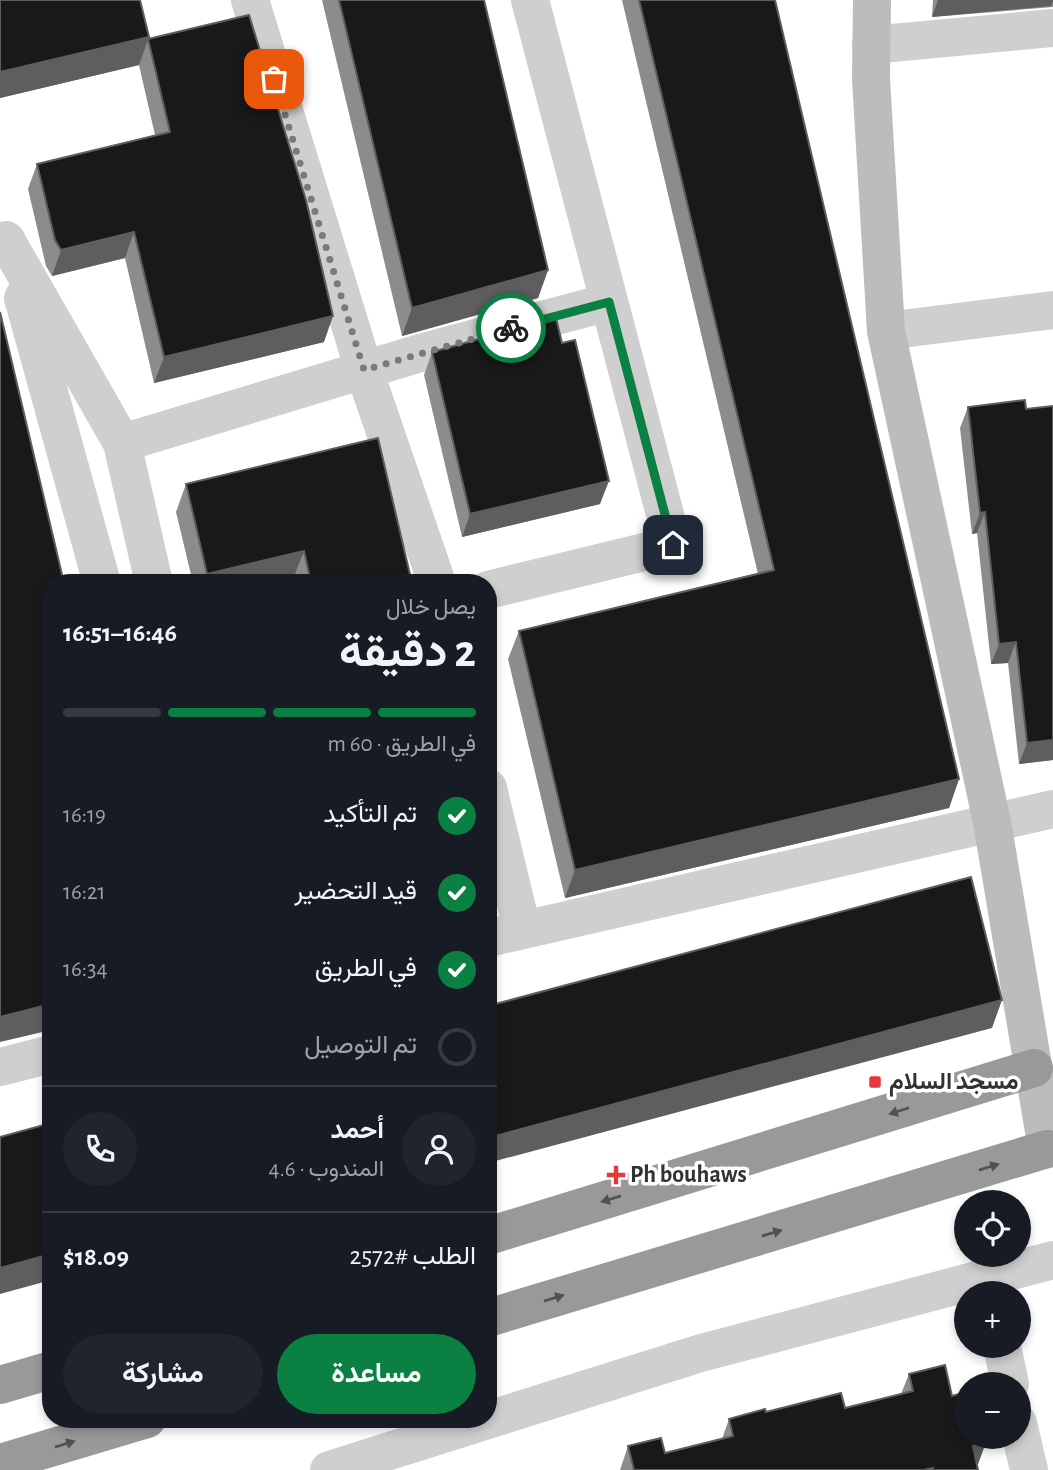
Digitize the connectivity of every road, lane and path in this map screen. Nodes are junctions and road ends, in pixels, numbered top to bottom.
1 (250, 0) edge
2 (530, 0) edge
3 (872, 0) edge
4 (1053, 28) edge
5 (871, 45) junction
6 (2, 234) edge
7 (609, 302) junction
8 (1053, 310) edge
9 (886, 331) junction
10 (364, 370) junction
11 (122, 443) junction
12 (99, 574) edge
13 (151, 574) edge
14 (434, 574) edge
15 (497, 588) edge
16 (1053, 809) edge
17 (992, 822) junction
18 (497, 865) edge
19 (505, 933) edge
20 (42, 1056) edge
21 (0, 1067) edge
22 (1034, 1068) junction
23 (1047, 1149) joint
24 (497, 1234) edge
25 (1053, 1260) edge
26 (998, 1281) edge
27 (954, 1293) edge
28 (497, 1315) edge
29 (42, 1373) edge
30 (0, 1385) edge
31 (497, 1417) edge
32 (117, 1428) edge
33 (463, 1428) edge
34 (1024, 1449) edge
35 (0, 1463) edge
36 (329, 1470) edge
37 (1029, 1470) edge

1 - 10 street
2 - 7 street
3 - 5 street
4 - 5 street
5 - 9 street
6 - 11 street
6 - 12 street
7 - 10 street
7 - 15 street
8 - 9 street
9 - 17 street
10 - 11 street
10 - 14 street
11 - 13 street
16 - 17 street
17 - 19 street
17 - 22 street
18 - 19 street
20 - 21 street
22 - 23 street
22 -> 24 highway
28 -> 23 highway
25 - 26 street
27 - 31 street
29 - 30 highway
35 -> 32 highway
33 - 36 street
34 - 37 street

